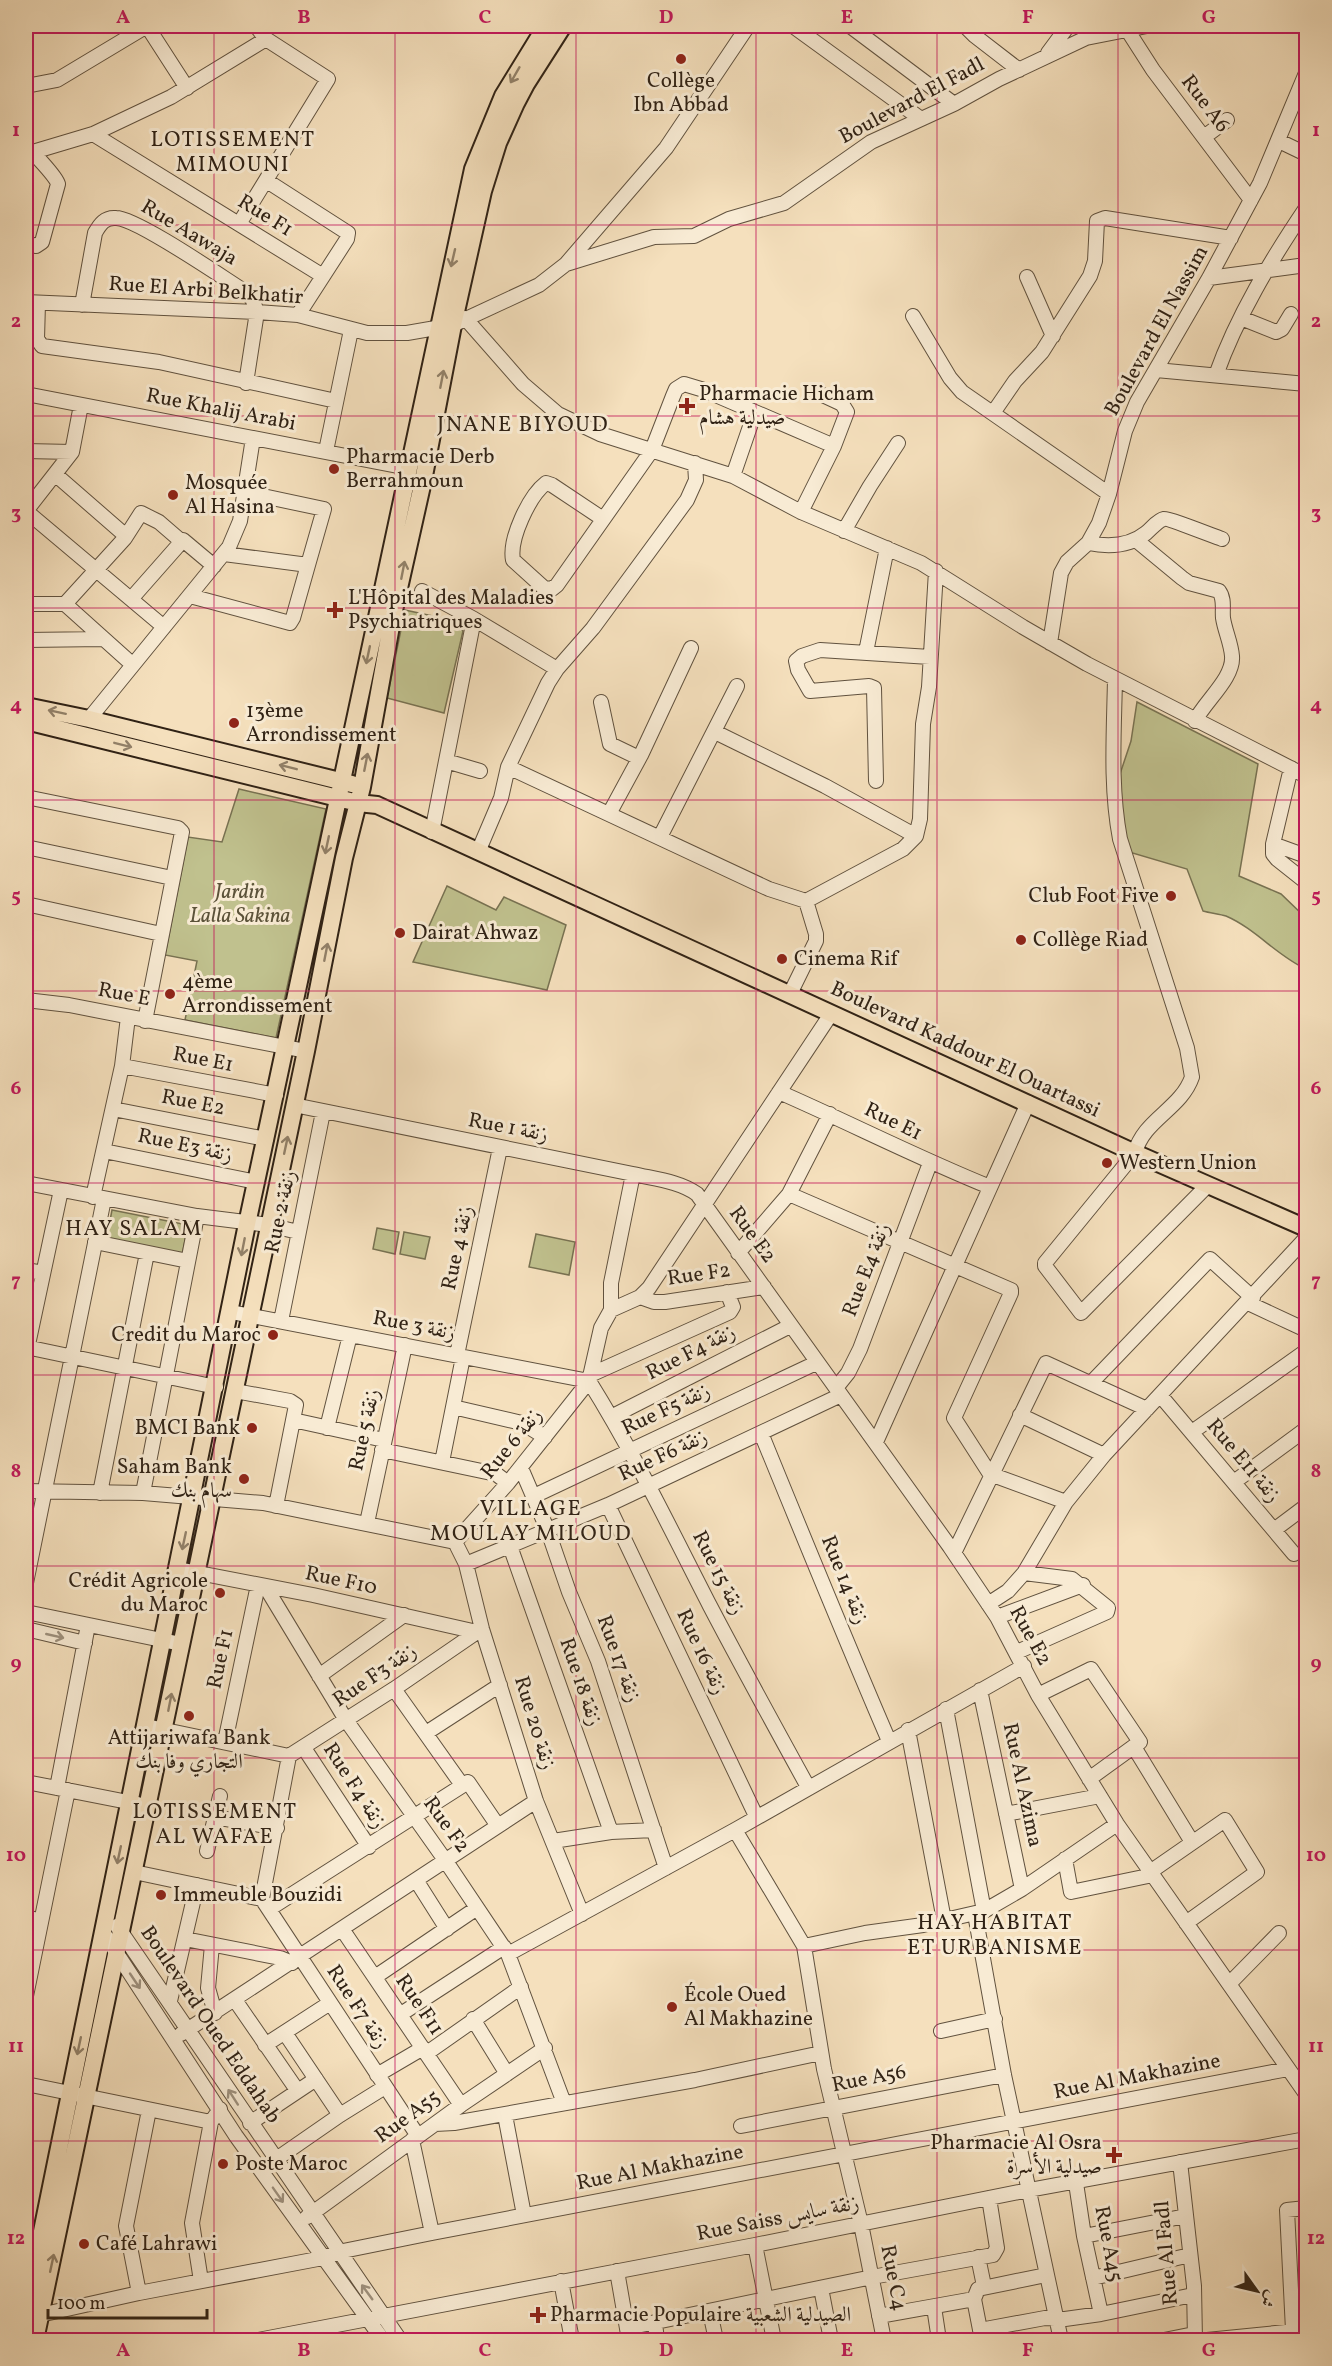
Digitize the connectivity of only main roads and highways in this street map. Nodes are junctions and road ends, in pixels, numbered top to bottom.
1 (546, 26) edge
2 (563, 26) edge
3 (452, 324) junction
4 (27, 717) edge
5 (243, 756) junction
6 (236, 772) junction
7 (342, 780) junction
8 (362, 787) junction
9 (337, 797) junction
10 (358, 803) junction
11 (377, 805) junction
12 (1306, 1228) edge
13 (54, 2214) junction
14 (33, 2313) edge
15 (35, 2340) edge

1 -> 3 main road
2 - 3 main road
3 -> 7 main road
8 -> 3 main road
5 -> 4 main road
4 -> 6 main road
5 - 6 main road
7 -> 5 main road
6 - 9 main road
7 - 8 main road
7 - 9 main road
8 - 10 main road
8 - 11 main road
9 - 10 main road
9 -> 13 main road
10 - 11 main road
13 -> 10 main road
11 - 12 main road, Boulevard Kaddour El Ouartassi
13 - 14 main road
14 - 15 main road

